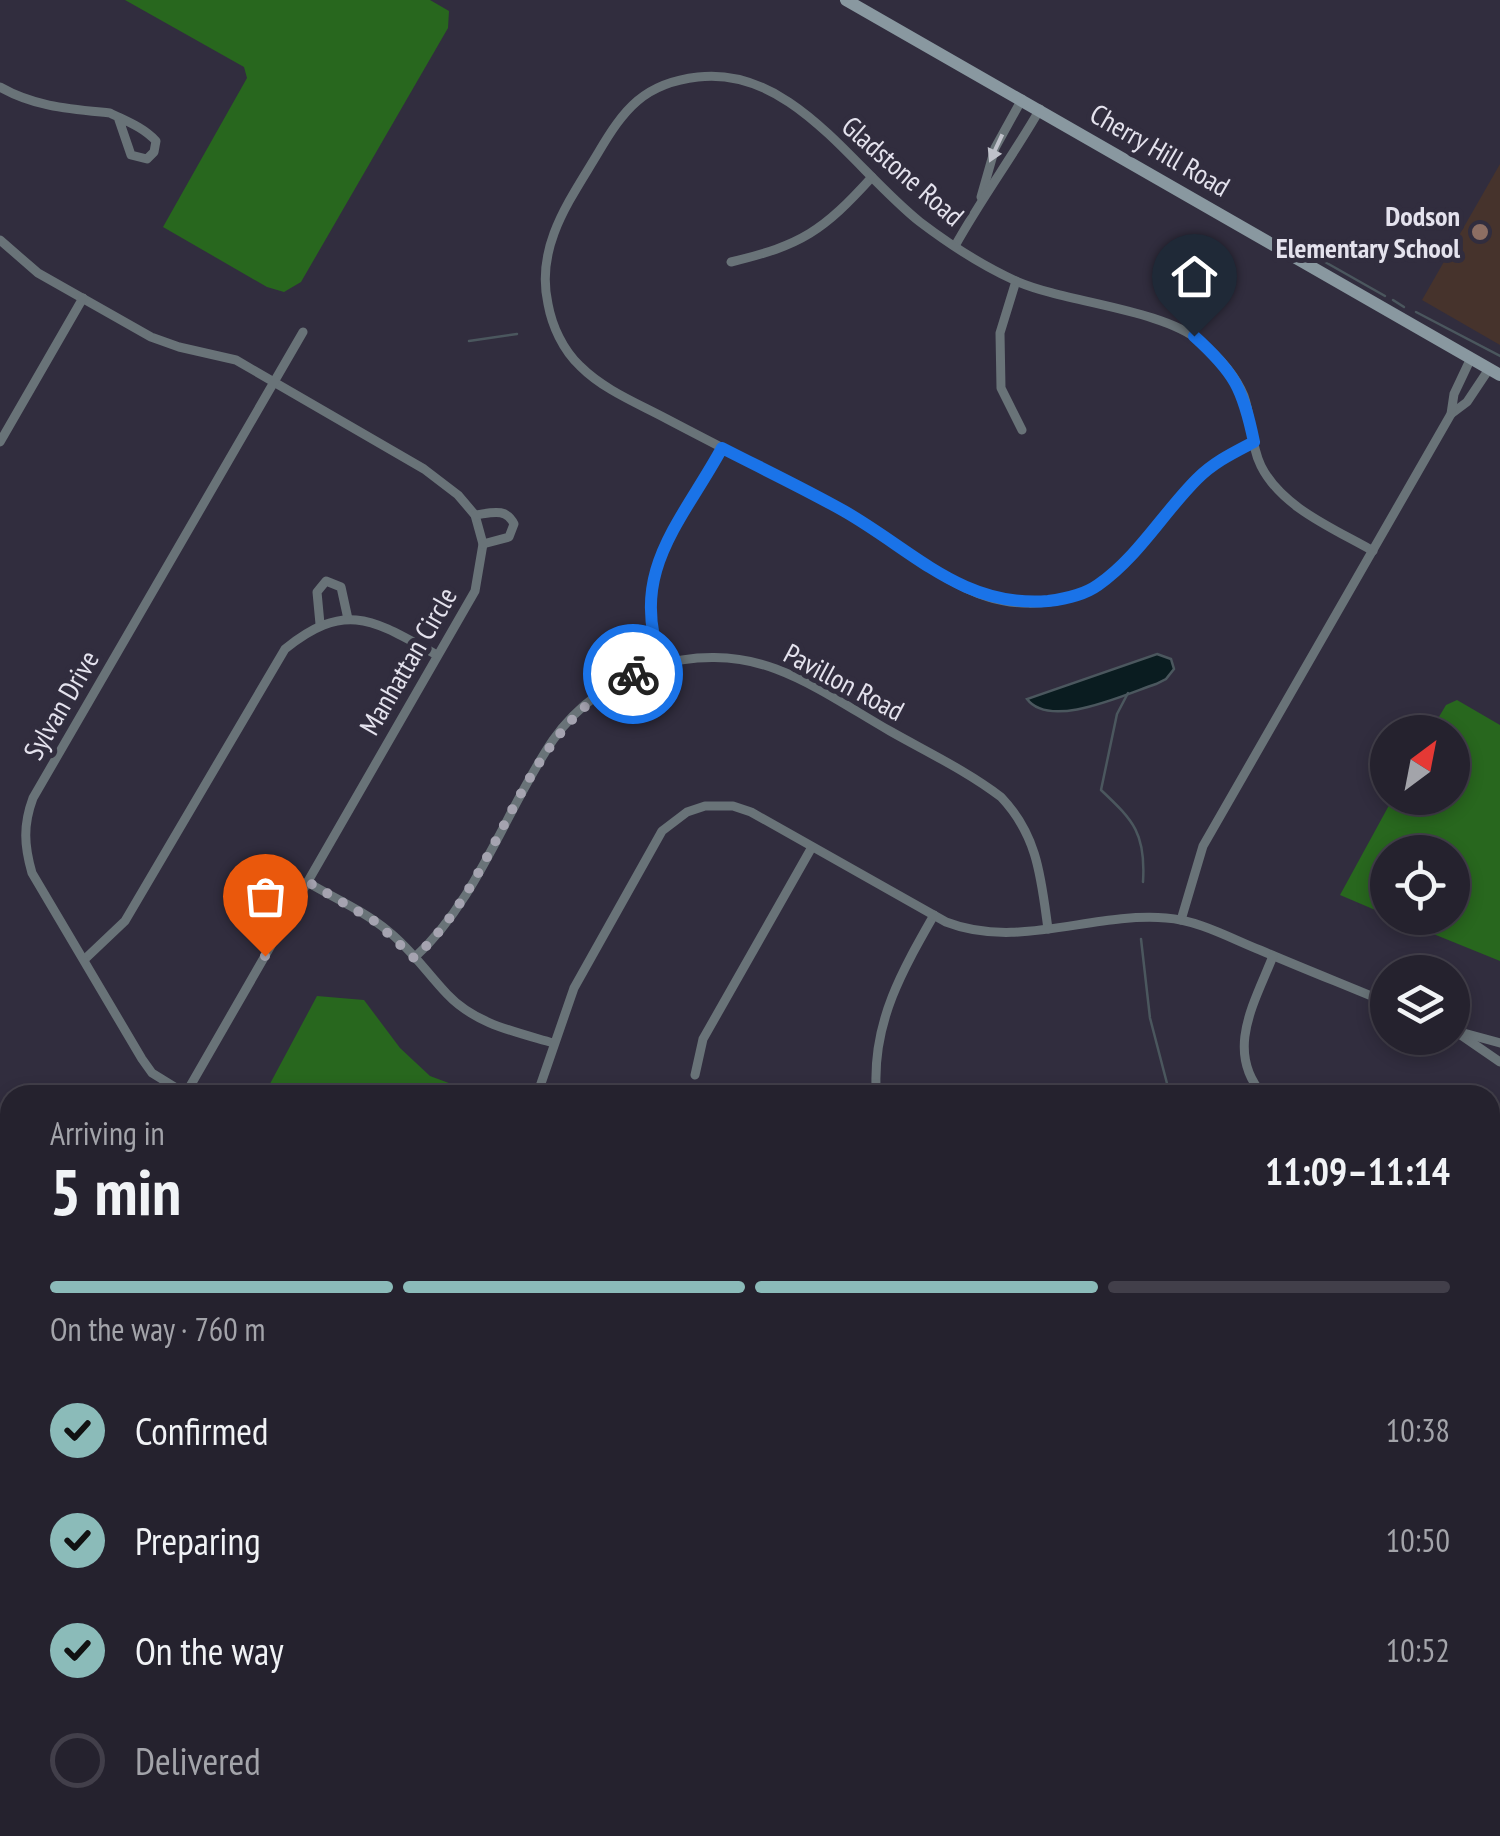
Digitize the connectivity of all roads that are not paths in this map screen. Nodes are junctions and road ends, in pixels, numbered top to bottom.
1 (846, 0) edge
2 (0, 87) edge
3 (1022, 99) junction
4 (1040, 109) junction
5 (118, 116) junction
6 (872, 177) junction
7 (980, 200) junction
8 (0, 240) edge
9 (955, 246) junction
10 (731, 262) dead end
11 (1016, 281) junction
12 (83, 298) junction
13 (303, 332) dead end
14 (1470, 358) junction
15 (1494, 372) edge
16 (273, 382) junction
17 (1451, 414) junction
18 (1022, 430) dead end
19 (0, 442) edge
20 (1254, 442) junction
21 (722, 448) junction
22 (475, 516) junction
23 (483, 544) junction
24 (1373, 551) junction
25 (348, 619) junction
26 (320, 624) junction
27 (438, 655) junction
28 (662, 664) junction
29 (812, 847) junction
30 (308, 882) junction
31 (934, 916) junction
32 (1181, 920) junction
33 (1048, 929) junction
34 (1273, 956) junction
35 (86, 958) junction
36 (414, 958) junction
37 (1370, 996) edge
38 (1470, 1035) edge
39 (1470, 1042) edge
40 (553, 1043) junction
41 (1500, 1043) edge
42 (1500, 1062) edge
43 (695, 1075) dead end
44 (171, 1085) edge
45 (191, 1085) edge
46 (540, 1085) edge
47 (876, 1085) edge
48 (1257, 1085) edge

1 - 3 main road, Cherry Hill Road
2 - 5 street
3 - 4 main road, Cherry Hill Road
3 -> 7 street
4 - 7 street
4 - 14 main road, Cherry Hill Road
5 - 5 street
6 - 9 street, Gladstone Road
6 - 10 street
6 - 21 street, Gladstone Road
7 - 9 street
8 - 12 street, Manhattan Circle
9 - 11 street, Gladstone Road
11 - 18 street
11 - 20 street, Gladstone Road
12 - 16 street, Manhattan Circle
12 - 19 street
13 - 16 street, Sylvan Drive
14 - 15 main road, Cherry Hill Road
14 - 17 street
15 - 17 street
16 - 22 street, Manhattan Circle
16 - 35 street, Sylvan Drive
17 - 24 street
20 - 21 street
20 - 24 street, Gladstone Road
21 - 28 street
22 - 23 street, Manhattan Circle
22 - 23 street
23 - 27 street, Manhattan Circle
24 - 32 street
25 - 26 street
25 - 26 street
25 - 27 street
26 - 35 street
27 - 30 street, Manhattan Circle
28 - 33 street, Pavillon Road
28 - 36 street, Pavillon Road
29 - 31 street
29 - 40 street
29 - 43 street
30 - 36 street
30 - 45 street, Manhattan Circle
31 - 33 street
31 - 47 street
32 - 33 street
32 - 34 street
34 - 37 street
34 - 48 street
35 - 44 street, Sylvan Drive
36 - 40 street
38 - 41 street
39 - 42 street
40 - 46 street

